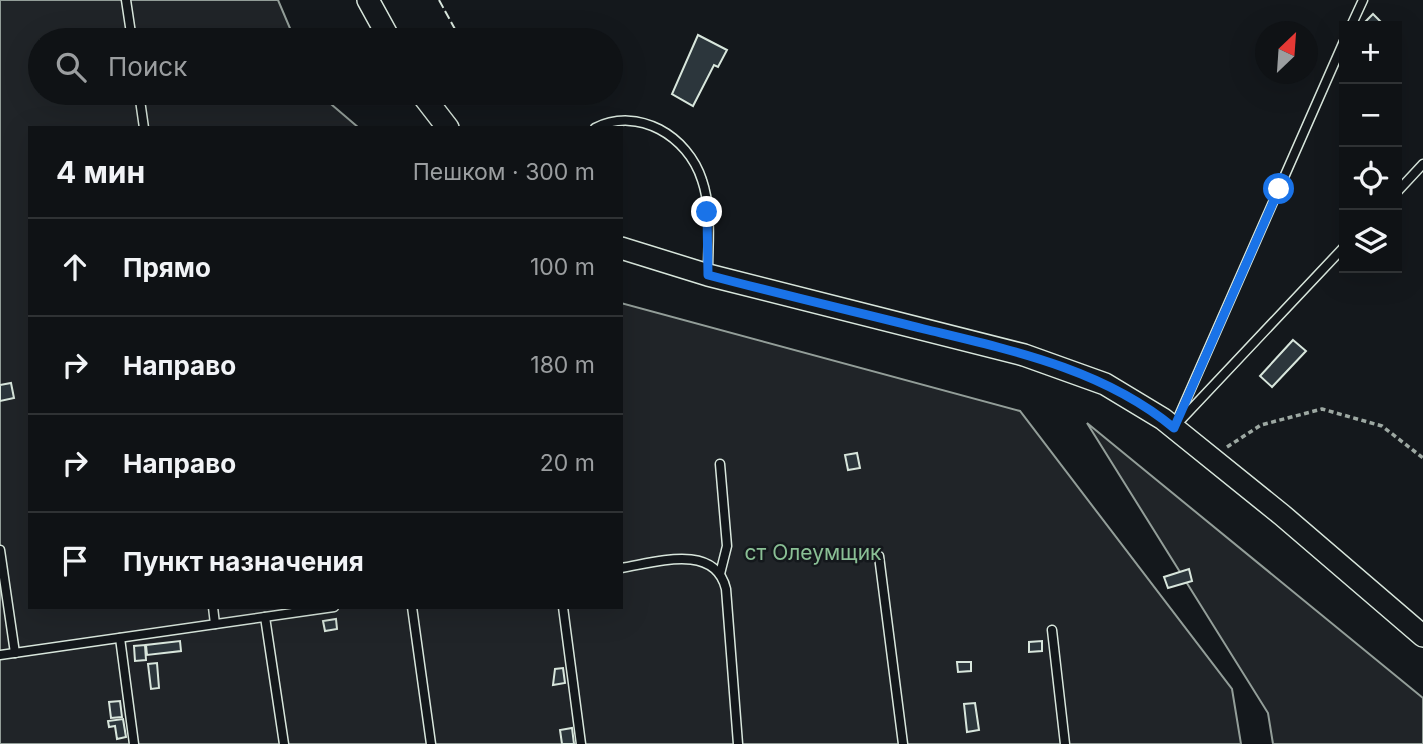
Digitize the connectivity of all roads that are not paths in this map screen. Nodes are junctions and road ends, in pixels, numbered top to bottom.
1 (126, 0) edge
2 (368, 0) edge
3 (1363, 0) edge
4 (1353, 21) edge
5 (130, 28) edge
6 (383, 28) edge
7 (1339, 52) edge
8 (141, 105) edge
9 (430, 105) edge
10 (144, 126) edge
11 (446, 126) edge
12 (600, 126) edge
13 (1423, 164) edge
14 (1402, 187) edge
15 (623, 249) edge
16 (1339, 252) edge
17 (708, 275) junction
18 (1174, 428) junction
19 (720, 464) dead end
20 (0, 550) edge
21 (879, 556) dead end
22 (623, 568) edge
23 (720, 574) junction
24 (213, 609) edge
25 (320, 609) edge
26 (412, 609) edge
27 (563, 609) edge
28 (265, 617) junction
29 (215, 624) junction
30 (1052, 630) dead end
31 (1423, 636) edge
32 (120, 638) junction
33 (15, 653) junction
34 (0, 655) edge
35 (134, 744) edge
36 (284, 744) edge
37 (431, 744) edge
38 (581, 744) edge
39 (738, 744) edge
40 (903, 744) edge
41 (1065, 744) edge

1 - 5 lane
2 - 6 street
3 - 4 lane
7 - 18 lane
8 - 10 lane
9 - 11 street
12 - 17 lane
13 - 14 lane
15 - 17 street
16 - 18 lane
17 - 18 street
18 - 31 street
19 - 23 lane
20 - 33 lane
21 - 40 lane
22 - 23 lane
23 - 39 lane
24 - 29 lane
25 - 28 lane
26 - 37 lane
27 - 38 lane
28 - 29 lane
28 - 36 lane
29 - 32 lane
30 - 41 lane
32 - 33 lane
32 - 35 lane
33 - 34 lane

